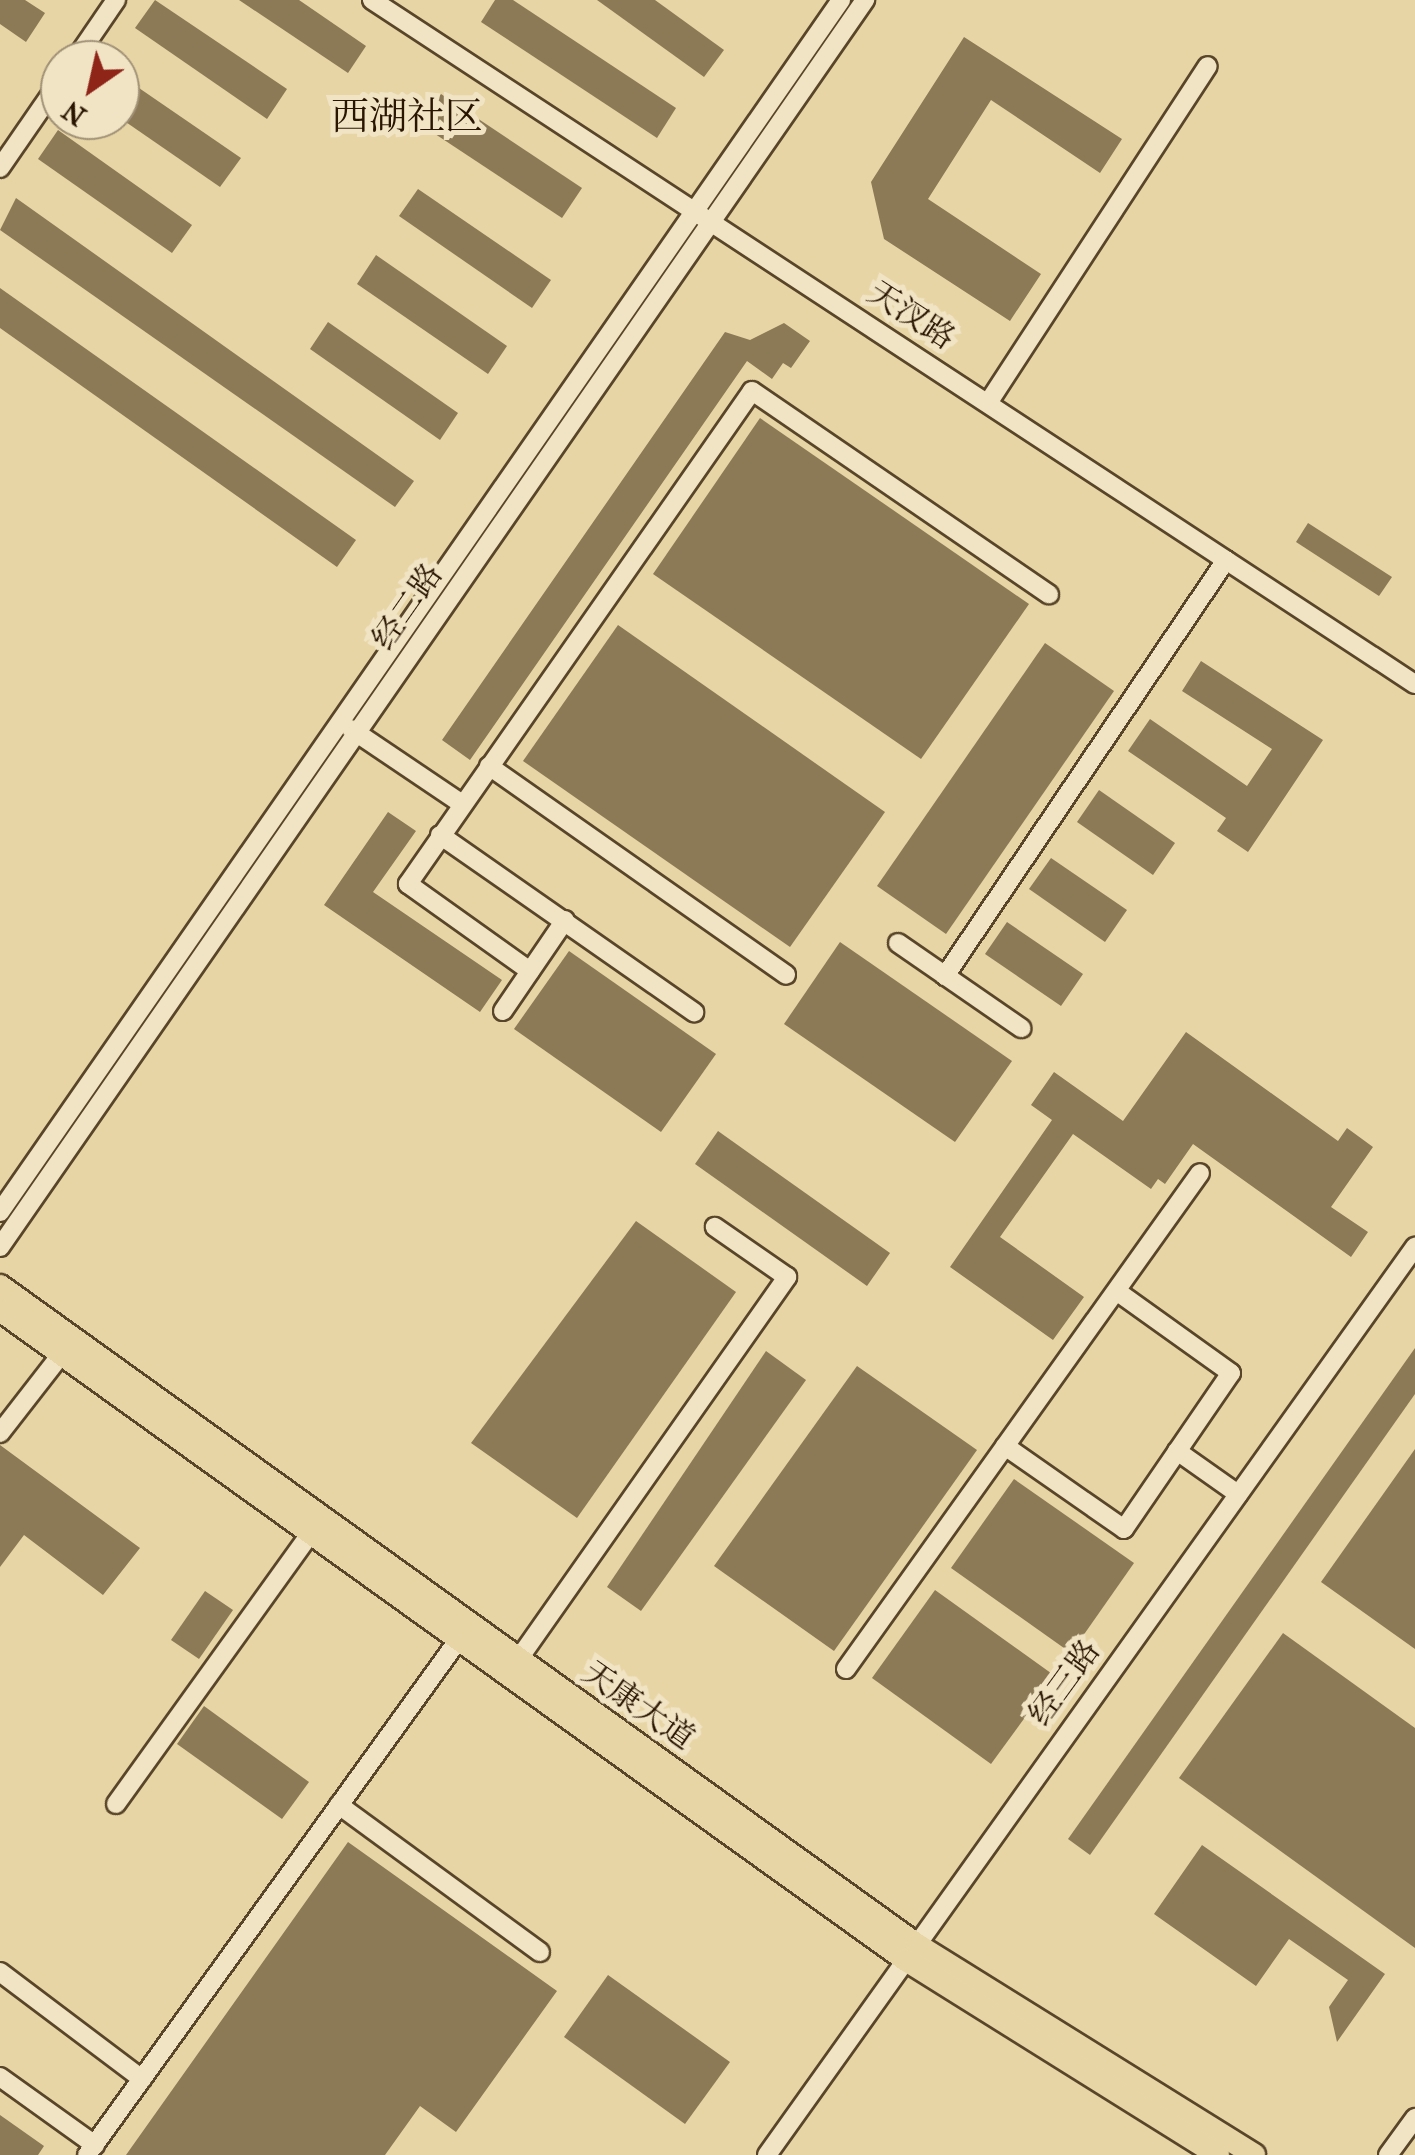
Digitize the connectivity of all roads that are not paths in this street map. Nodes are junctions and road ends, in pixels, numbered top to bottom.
1 (116, 0) edge
2 (372, 0) edge
3 (841, 0) edge
4 (864, 0) edge
5 (88, 40) edge
6 (1208, 66) dead end
7 (40, 110) edge
8 (0, 168) edge
9 (696, 210) junction
10 (712, 222) junction
11 (988, 403) junction
12 (1226, 560) junction
13 (1049, 594) dead end
14 (1415, 684) edge
15 (340, 722) junction
16 (357, 733) junction
17 (489, 766) junction
18 (462, 804) junction
19 (440, 835) junction
20 (565, 920) junction
21 (898, 943) dead end
22 (530, 971) junction
23 (786, 975) dead end
24 (945, 976) junction
25 (503, 1011) dead end
26 (694, 1012) dead end
27 (1021, 1028) dead end
28 (1200, 1174) dead end
29 (0, 1212) edge
30 (715, 1227) dead end
31 (0, 1247) edge
32 (1415, 1247) edge
33 (0, 1286) edge
34 (1118, 1292) junction
35 (0, 1310) edge
36 (66, 1348) junction
37 (0, 1433) edge
38 (1005, 1446) junction
39 (1177, 1451) junction
40 (1238, 1494) junction
41 (313, 1529) junction
42 (463, 1634) junction
43 (512, 1669) junction
44 (846, 1669) dead end
45 (116, 1804) dead end
46 (339, 1806) junction
47 (540, 1952) dead end
48 (911, 1953) junction
49 (0, 1972) edge
50 (0, 2077) edge
51 (142, 2079) junction
52 (1415, 2118) edge
53 (91, 2150) edge
54 (767, 2155) edge
55 (1218, 2155) edge
56 (1254, 2155) edge
57 (1388, 2155) edge

1 - 5 street
2 - 9 street, 天汊路
3 - 9 street, 经二路
4 - 10 street, 经二路
6 - 11 street
7 - 8 street
9 - 10 street, 天汊路
9 - 15 street, 经二路
10 - 11 street, 天汊路
10 - 16 street, 经二路
11 - 12 street, 天汊路
12 - 14 street, 天汊路
12 - 24 street
13 - 17 street
15 - 16 street
15 - 29 street, 经二路
16 - 18 street
16 - 31 street, 经二路
17 - 18 street
17 - 23 street
18 - 19 street
19 - 20 street
19 - 22 street
20 - 22 street
20 - 26 street
21 - 24 street
22 - 25 street
24 - 27 street
28 - 34 street
30 - 43 street
32 - 40 street, 经三路
33 - 36 main road, 天康大道
34 - 38 street
34 - 39 street
35 - 36 main road, 天康大道
36 - 37 street
36 - 41 main road, 天康大道
38 - 39 street
38 - 44 street
39 - 40 street
40 - 48 street, 经三路
41 - 42 main road, 天康大道
41 - 45 street
42 - 43 main road, 天康大道
42 - 46 street
43 - 48 main road, 天康大道
46 - 47 street
46 - 51 street
48 - 54 street, 经三路
48 - 55 main road, 天康大道
48 - 56 main road, 天康大道
49 - 51 street
50 - 53 street
51 - 53 street
52 - 57 street

